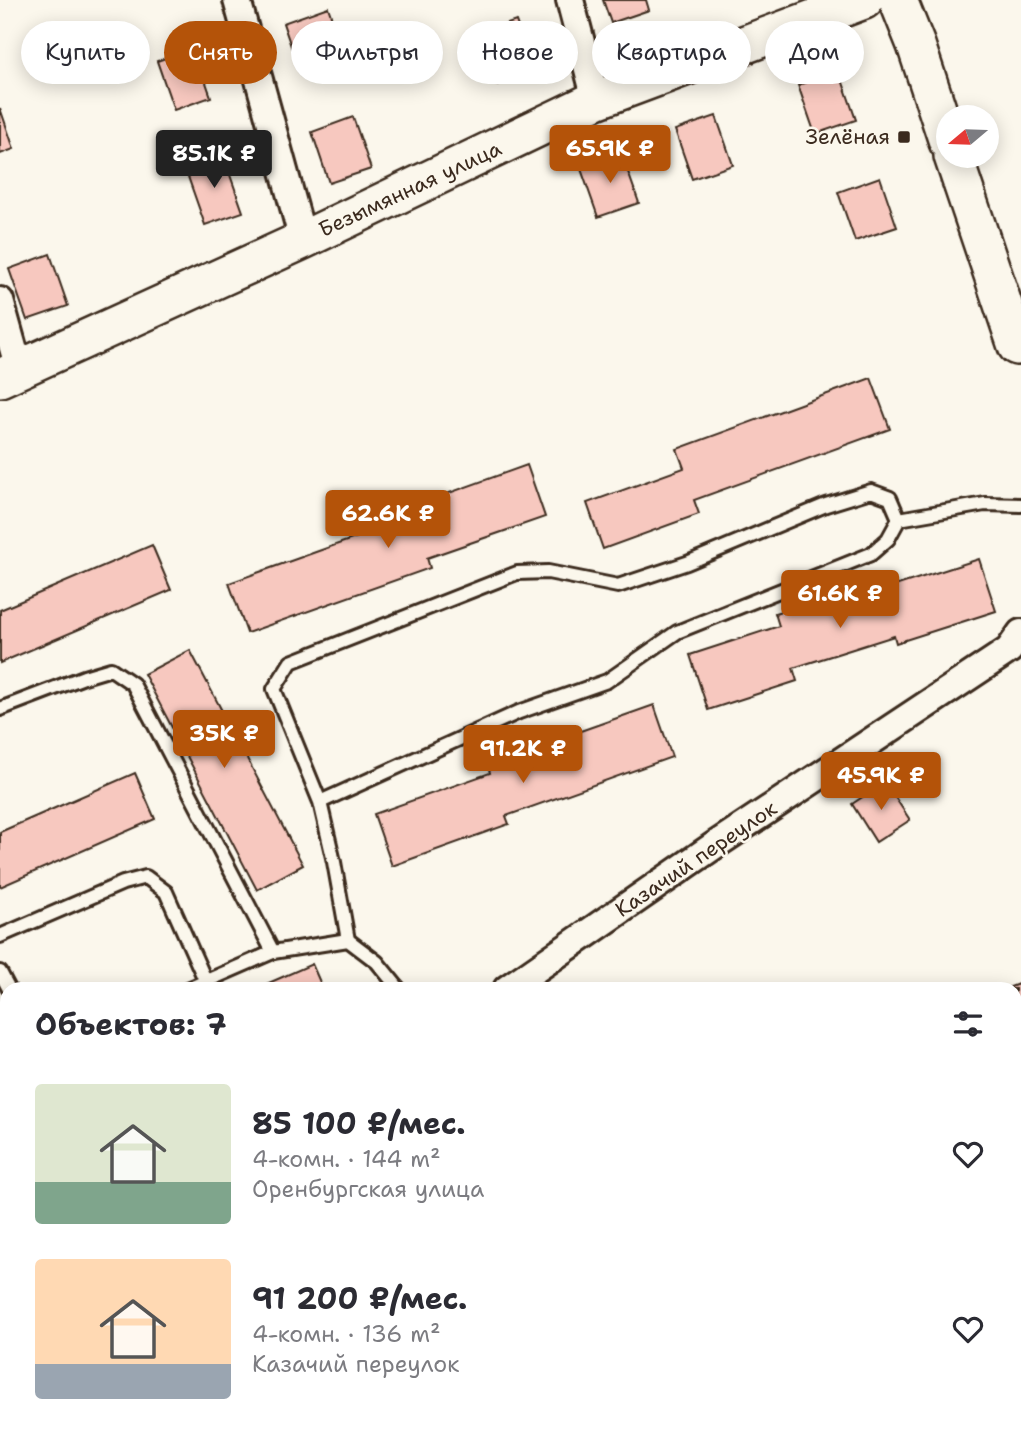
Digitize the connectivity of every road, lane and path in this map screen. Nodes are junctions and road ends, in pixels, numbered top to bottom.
1 (237, 0) edge
2 (570, 0) edge
3 (864, 0) edge
4 (898, 0) edge
5 (596, 100) junction
6 (936, 106) edge
7 (957, 168) edge
8 (303, 240) junction
9 (0, 301) edge
10 (1019, 351) edge
11 (10, 374) edge
12 (1021, 505) edge
13 (899, 519) junction
14 (1021, 633) edge
15 (0, 709) edge
16 (320, 802) junction
17 (0, 936) edge
18 (348, 940) junction
19 (273, 952) junction
20 (206, 982) joint
21 (394, 982) edge
22 (517, 982) edge

1 - 8 street
2 - 5 street
3 - 5 street, Безымянная улица
4 - 6 street
5 - 8 street, Безымянная улица
7 - 10 street
8 - 11 street, Безымянная улица
9 - 11 street
12 - 13 lane
13 - 16 lane
13 - 16 lane
14 - 22 street, Казачий переулок
15 - 19 lane
16 - 18 lane
17 - 20 lane
18 - 19 lane
18 - 21 lane
19 - 20 lane

